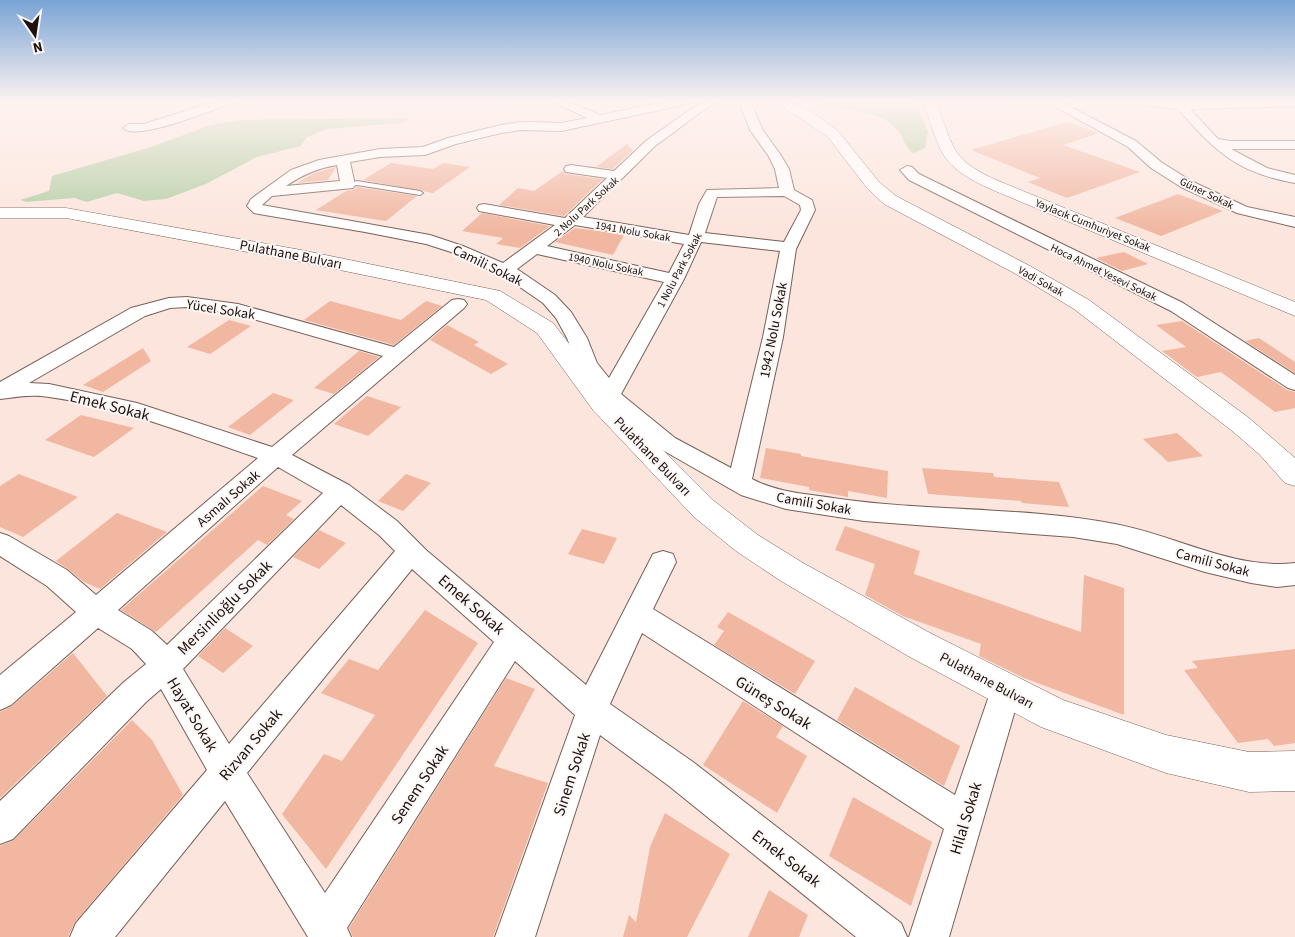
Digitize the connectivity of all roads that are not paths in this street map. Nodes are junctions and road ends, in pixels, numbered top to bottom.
1 (442, 145) edge
2 (649, 145) edge
3 (767, 145) edge
4 (841, 145) edge
5 (946, 145) edge
6 (1133, 145) edge
7 (1217, 145) edge
8 (1229, 145) edge
9 (1295, 145) edge
10 (343, 159) junction
11 (571, 169) dead end
12 (908, 170) dead end
13 (619, 176) junction
14 (1295, 179) edge
15 (348, 185) junction
16 (787, 192) junction
17 (267, 193) junction
18 (420, 193) dead end
19 (484, 208) dead end
20 (0, 213) edge
21 (570, 222) junction
22 (1295, 222) edge
23 (695, 239) junction
24 (789, 247) junction
25 (536, 248) junction
26 (505, 270) junction
27 (675, 279) junction
28 (458, 304) dead end
29 (1295, 310) edge
30 (398, 354) junction
31 (1295, 384) edge
32 (0, 391) edge
33 (610, 394) junction
34 (276, 456) junction
35 (1295, 476) edge
36 (739, 483) junction
37 (340, 492) junction
38 (0, 543) edge
39 (411, 551) junction
40 (663, 562) dead end
41 (1295, 574) edge
42 (96, 612) junction
43 (636, 614) junction
44 (512, 640) junction
45 (165, 667) junction
46 (0, 695) edge
47 (1002, 700) dead end
48 (592, 710) junction
49 (227, 771) junction
50 (1295, 771) edge
51 (964, 821) junction
52 (0, 826) edge
53 (328, 932) edge
54 (518, 936) edge
55 (90, 937) edge
56 (887, 937) edge
57 (928, 937) edge

1 - 10 street
2 - 13 street, 2 Nolu Park Sokak
3 - 16 street
4 - 35 street, Vadi Sokak
5 - 29 street, Yaylacık Cumhuriyet Sokak
6 - 22 street, Güner Sokak
7 - 14 street
8 - 9 street
10 - 15 street
10 - 17 street
11 - 13 street
12 - 31 street, Hoca Ahmet Yesevi Sokak
13 - 21 street, 2 Nolu Park Sokak
15 - 17 street
15 - 18 lane
16 - 23 street, 1 Nolu Park Sokak
16 - 24 street, 1942 Nolu Sokak
17 - 26 street, Camili Sokak
19 - 21 street, 1941 Nolu Sokak
20 - 50 street, Pulathane Bulvarı
21 - 23 street, 1941 Nolu Sokak
21 - 25 street, 2 Nolu Park Sokak
23 - 24 street, 1941 Nolu Sokak
23 - 27 street, 1 Nolu Park Sokak
24 - 36 street, 1942 Nolu Sokak
25 - 26 street, 2 Nolu Park Sokak
25 - 27 street, 1940 Nolu Sokak
26 - 33 street, Camili Sokak
27 - 33 street, 1 Nolu Park Sokak
28 - 30 street, Asmalı Sokak
30 - 32 street, Yücel Sokak
30 - 34 street, Asmalı Sokak
32 - 34 street, Emek Sokak
33 - 36 street, Camili Sokak
34 - 37 street, Emek Sokak
34 - 42 street, Asmalı Sokak
36 - 41 street, Camili Sokak
37 - 39 street, Emek Sokak
37 - 45 street, Mersinlioğlu Sokak
38 - 42 street, Hayat Sokak
39 - 44 street, Emek Sokak
39 - 49 street, Rizvan Sokak
40 - 43 street
42 - 45 street, Hayat Sokak
42 - 46 street, Asmalı Sokak
43 - 48 street, Sinem Sokak
43 - 51 street, Güneş Sokak
44 - 48 street, Emek Sokak
44 - 53 street, Senem Sokak
45 - 49 street, Hayat Sokak
45 - 52 street, Mersinlioğlu Sokak
47 - 51 street, Hilal Sokak
48 - 54 street, Sinem Sokak
48 - 56 street, Emek Sokak
49 - 53 street, Hayat Sokak
49 - 55 street, Rizvan Sokak
51 - 57 street, Hilal Sokak

